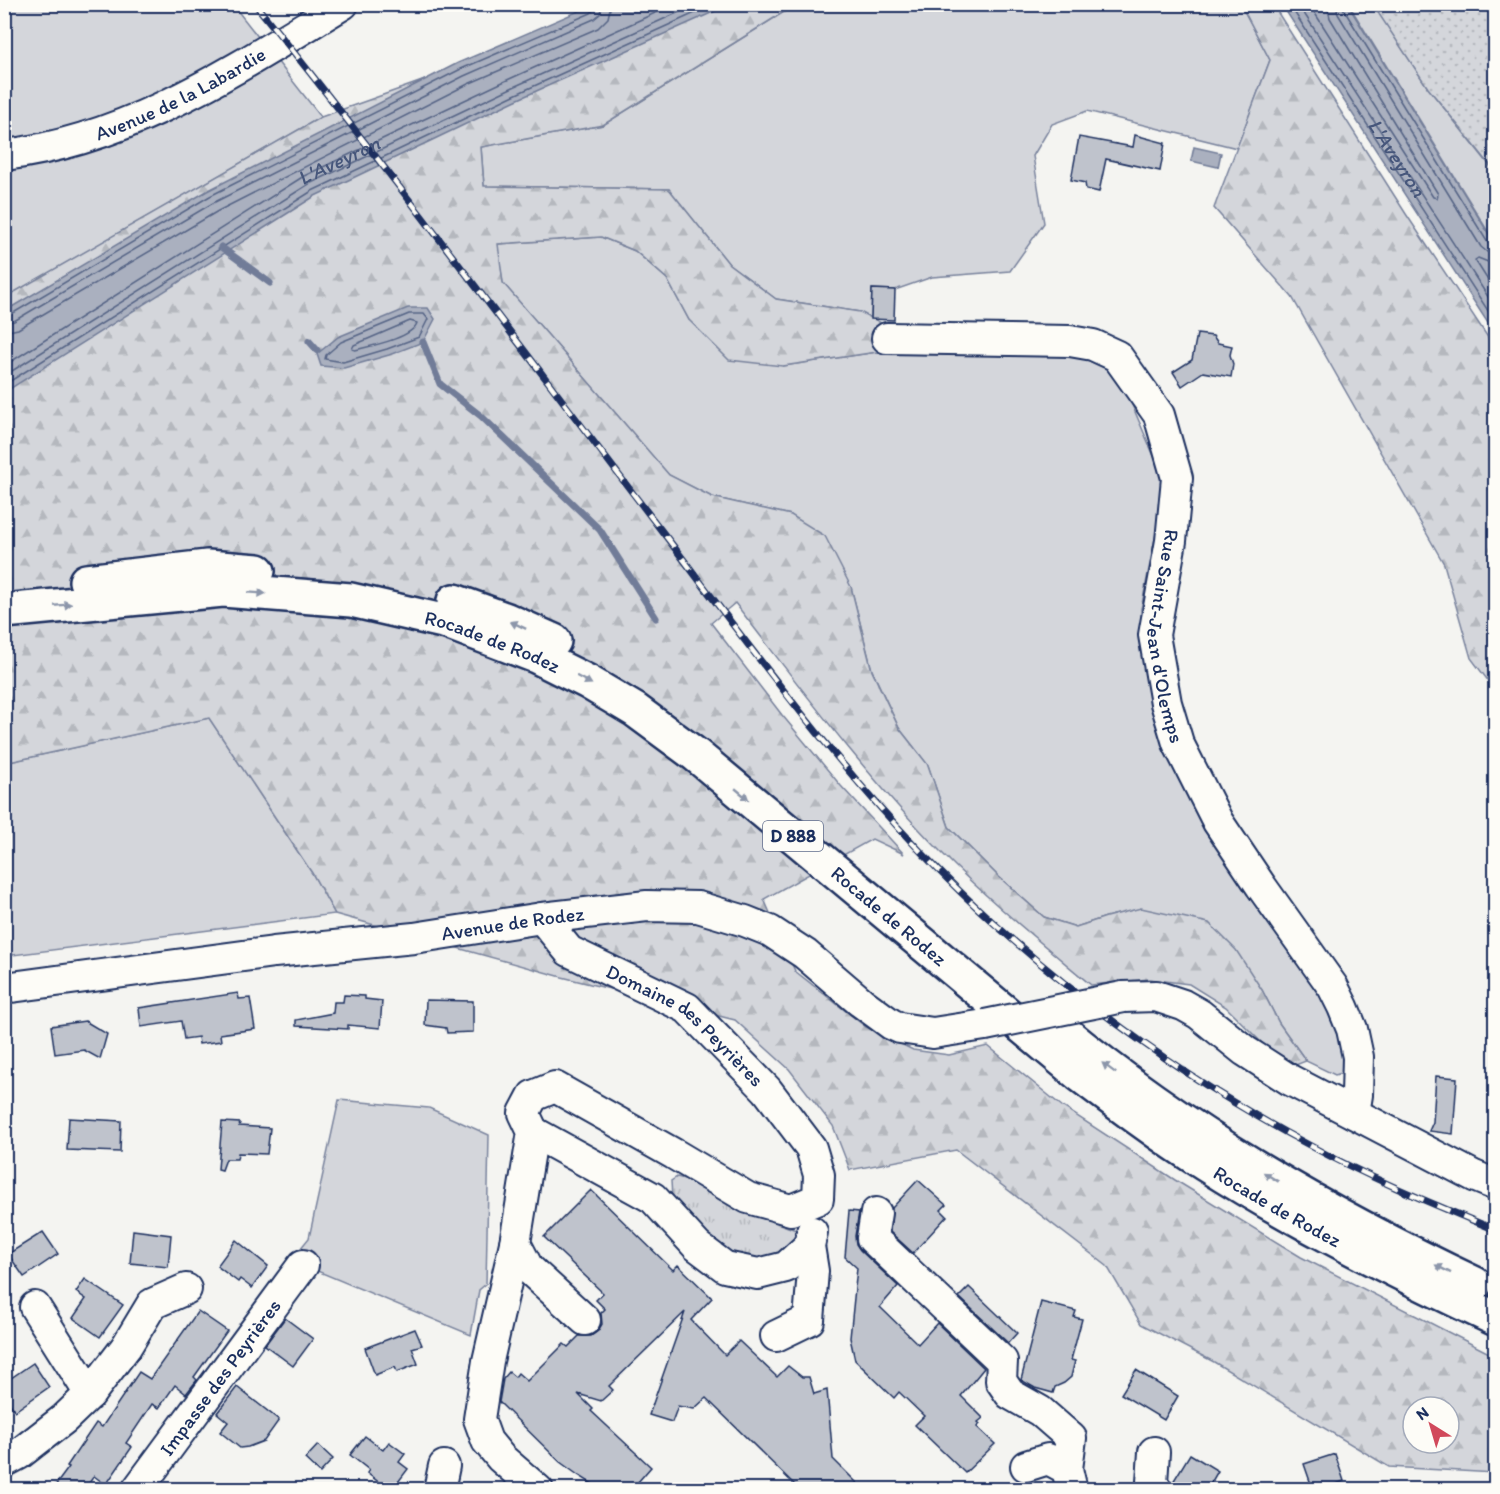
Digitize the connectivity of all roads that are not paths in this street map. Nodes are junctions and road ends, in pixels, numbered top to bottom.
1 (343, 4) edge
2 (4, 155) edge
3 (887, 338) dead end
4 (4, 590) edge
5 (4, 611) edge
6 (542, 918) junction
7 (4, 988) edge
8 (1354, 1113) junction
9 (532, 1132) junction
10 (1496, 1185) edge
11 (818, 1199) junction
12 (876, 1213) dead end
13 (515, 1242) junction
14 (809, 1246) junction
15 (303, 1265) dead end
16 (186, 1289) dead end
17 (1496, 1294) edge
18 (35, 1307) dead end
19 (1496, 1319) edge
20 (585, 1320) dead end
21 (776, 1336) dead end
22 (90, 1394) junction
23 (1154, 1452) dead end
24 (4, 1462) edge
25 (1026, 1466) dead end
26 (1070, 1479) edge
27 (137, 1490) edge
28 (538, 1490) edge
29 (1157, 1490) edge

1 - 2 street, Avenue de la Labardie
3 - 8 street, Rue Saint-Jean d'Olemps
17 -> 4 highway, Rocade de Rodez / D 888
5 -> 19 highway, Rocade de Rodez / D 888
6 - 7 street, Avenue de Rodez
6 - 8 street, Avenue de Rodez, bridge
6 - 11 street, Domaine des Peyrières
8 - 10 street, Avenue de Rodez
9 - 11 street
9 - 13 street
9 - 14 street
11 - 14 street
12 - 26 street
13 - 20 street
13 - 28 street
14 - 21 street
15 - 27 street, Impasse des Peyrières
16 - 22 street
18 - 22 street
22 - 24 street
23 - 29 street
25 - 26 street

